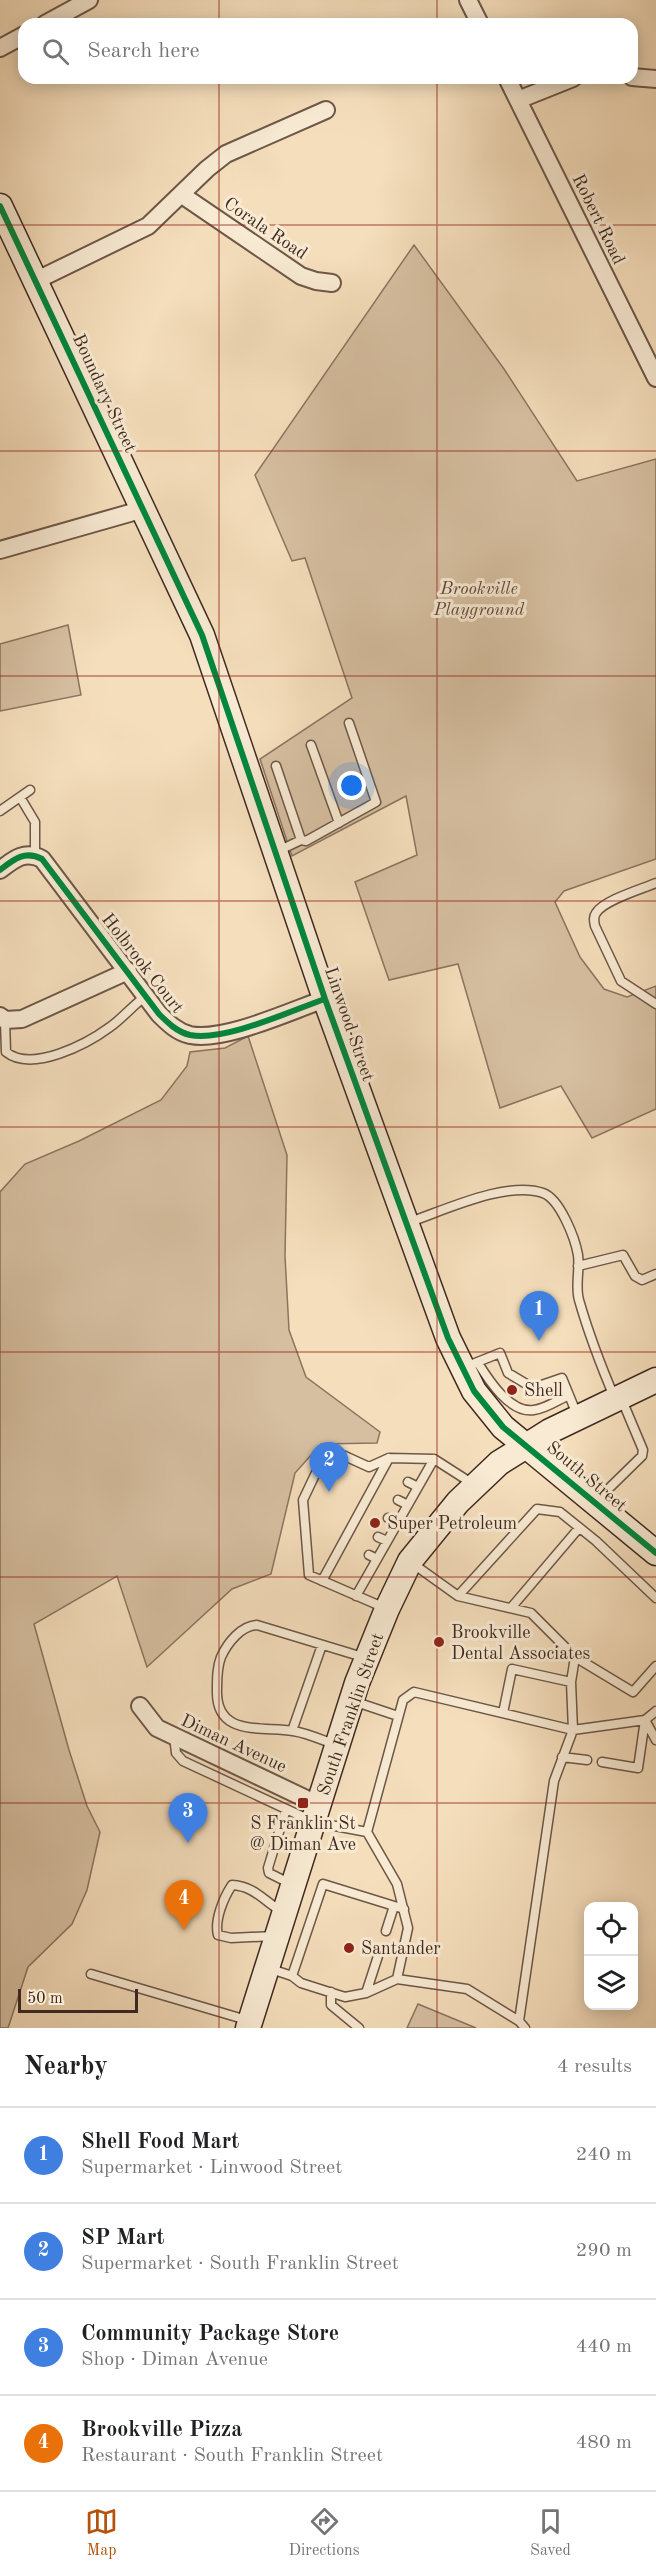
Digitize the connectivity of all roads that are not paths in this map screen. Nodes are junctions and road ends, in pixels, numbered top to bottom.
1 (90, 0) edge
2 (468, 0) edge
3 (56, 18) edge
4 (477, 18) edge
5 (18, 38) edge
6 (0, 48) edge
7 (638, 78) edge
8 (656, 79) edge
9 (510, 84) edge
10 (558, 84) edge
11 (518, 100) junction
12 (326, 110) dead end
13 (182, 195) junction
14 (0, 206) edge
15 (35, 280) junction
16 (332, 283) dead end
17 (648, 344) edge
18 (656, 378) edge
19 (144, 508) junction
20 (0, 550) edge
21 (183, 592) joint
22 (349, 723) dead end
23 (311, 745) dead end
24 (276, 766) dead end
25 (30, 790) dead end
26 (20, 797) junction
27 (0, 811) edge
28 (339, 823) junction
29 (302, 840) junction
30 (275, 852) junction
31 (35, 855) junction
32 (0, 870) edge
33 (656, 883) edge
34 (128, 971) junction
35 (146, 996) junction
36 (324, 999) junction
37 (656, 1004) edge
38 (2, 1018) edge
39 (406, 1224) junction
40 (578, 1266) junction
41 (656, 1274) edge
42 (470, 1366) junction
43 (656, 1380) edge
44 (618, 1398) junction
45 (574, 1406) junction
46 (526, 1445) junction
47 (389, 1458) junction
48 (434, 1459) junction
49 (408, 1482) dead end
50 (476, 1485) junction
51 (373, 1487) junction
52 (418, 1487) junction
53 (382, 1491) dead end
54 (398, 1500) dead end
55 (595, 1502) junction
56 (364, 1505) junction
57 (408, 1505) junction
58 (372, 1510) dead end
59 (388, 1518) dead end
60 (354, 1523) junction
61 (398, 1523) junction
62 (362, 1528) dead end
63 (579, 1528) junction
64 (378, 1537) dead end
65 (387, 1541) junction
66 (344, 1542) junction
67 (352, 1546) dead end
68 (656, 1553) edge
69 (334, 1560) junction
70 (410, 1562) junction
71 (342, 1565) dead end
72 (322, 1581) junction
73 (356, 1596) junction
74 (458, 1596) junction
75 (656, 1598) edge
76 (512, 1608) junction
77 (387, 1609) junction
78 (322, 1645) junction
79 (575, 1657) junction
80 (367, 1658) junction
81 (656, 1666) edge
82 (571, 1682) junction
83 (351, 1701) junction
84 (140, 1706) dead end
85 (656, 1711) edge
86 (503, 1713) junction
87 (398, 1716) junction
88 (645, 1720) junction
89 (573, 1730) junction
90 (292, 1731) junction
91 (174, 1737) junction
92 (656, 1740) edge
93 (337, 1745) junction
94 (562, 1756) junction
95 (587, 1760) dead end
96 (602, 1762) dead end
97 (286, 1809) junction
98 (316, 1814) junction
99 (367, 1832) junction
100 (294, 1885) junction
101 (399, 1907) junction
102 (285, 1913) junction
103 (386, 1931) dead end
104 (278, 1936) junction
105 (380, 1950) dead end
106 (267, 1968) junction
107 (91, 1974) dead end
108 (292, 1976) junction
109 (397, 1979) junction
110 (331, 1992) junction
111 (366, 1993) junction
112 (249, 2025) edge
113 (522, 2025) edge
114 (359, 2028) edge

1 - 3 street
2 - 4 street
5 - 6 street
7 - 8 street
9 - 11 street, Robert Road
10 - 11 street
11 - 17 street, Robert Road
12 - 13 street
13 - 15 street
13 - 16 street, Corala Road
14 - 15 main road, Boundary Street
15 - 19 main road, Boundary Street
17 - 18 street, Robert Road
19 - 20 street
19 - 21 main road, Boundary Street
21 - 30 main road, Linwood Street
22 - 28 lane
23 - 28 lane
24 - 29 lane
25 - 26 lane
26 - 27 lane
26 - 31 lane
28 - 29 lane
29 - 30 lane
30 - 36 main road, Linwood Street
31 - 32 street
31 - 34 street, Holbrook Court
33 - 37 lane
34 - 35 street, Holbrook Court
34 - 38 street, Holbrook Court
35 - 36 street, Holbrook Court
35 - 38 lane
36 - 39 main road, Linwood Street
39 - 40 lane
39 - 42 main road, Linwood Street
40 - 41 lane
40 - 44 lane
42 - 45 lane
42 - 45 lane
42 - 46 main road, Linwood Street
43 - 44 main road, South Franklin Street
44 - 45 main road, South Franklin Street
44 - 55 lane
45 - 46 main road, South Franklin Street
46 - 50 main road, South Franklin Street
46 - 55 main road, South Street
47 - 48 lane
47 - 51 lane
47 - 72 lane
48 - 50 lane
48 - 52 lane
49 - 52 lane
50 - 70 main road, South Franklin Street
51 - 53 lane
51 - 56 lane
52 - 57 lane
54 - 57 lane
55 - 68 main road, South Street
56 - 58 lane
56 - 60 lane
57 - 61 lane
59 - 61 lane
60 - 62 lane
60 - 66 lane
61 - 65 lane
63 - 74 lane
63 - 75 lane
63 - 76 lane
64 - 65 lane
65 - 73 lane
66 - 67 lane
66 - 69 lane
69 - 71 lane
69 - 72 lane
70 - 74 lane
70 - 77 main road, South Franklin Street
72 - 73 lane
73 - 77 lane
74 - 76 lane
76 - 79 lane
77 - 80 main road, South Franklin Street
78 - 80 lane
78 - 90 lane
78 - 90 lane
79 - 81 lane
79 - 82 lane
80 - 83 main road, South Franklin Street
82 - 86 lane
82 - 89 lane
83 - 87 lane
83 - 93 main road, South Franklin Street
84 - 91 street, Diman Avenue
85 - 88 lane
86 - 87 lane
86 - 89 lane
87 - 99 lane
88 - 89 lane
88 - 92 lane
88 - 96 lane
89 - 94 lane
90 - 93 lane
91 - 97 lane
91 - 98 street, Diman Avenue
93 - 98 main road, South Franklin Street
94 - 95 lane
94 - 113 lane
97 - 98 lane
97 - 100 lane
98 - 99 lane
98 - 100 main road, South Franklin Street
99 - 101 lane
100 - 102 main road, South Franklin Street
101 - 103 lane
101 - 108 lane
101 - 109 lane
102 - 104 main road, South Franklin Street
102 - 104 lane
104 - 106 main road, South Franklin Street
105 - 111 lane
106 - 108 lane
106 - 112 main road, South Franklin Street
107 - 112 lane
108 - 110 lane
109 - 111 lane
109 - 113 lane
110 - 111 lane
110 - 114 lane

